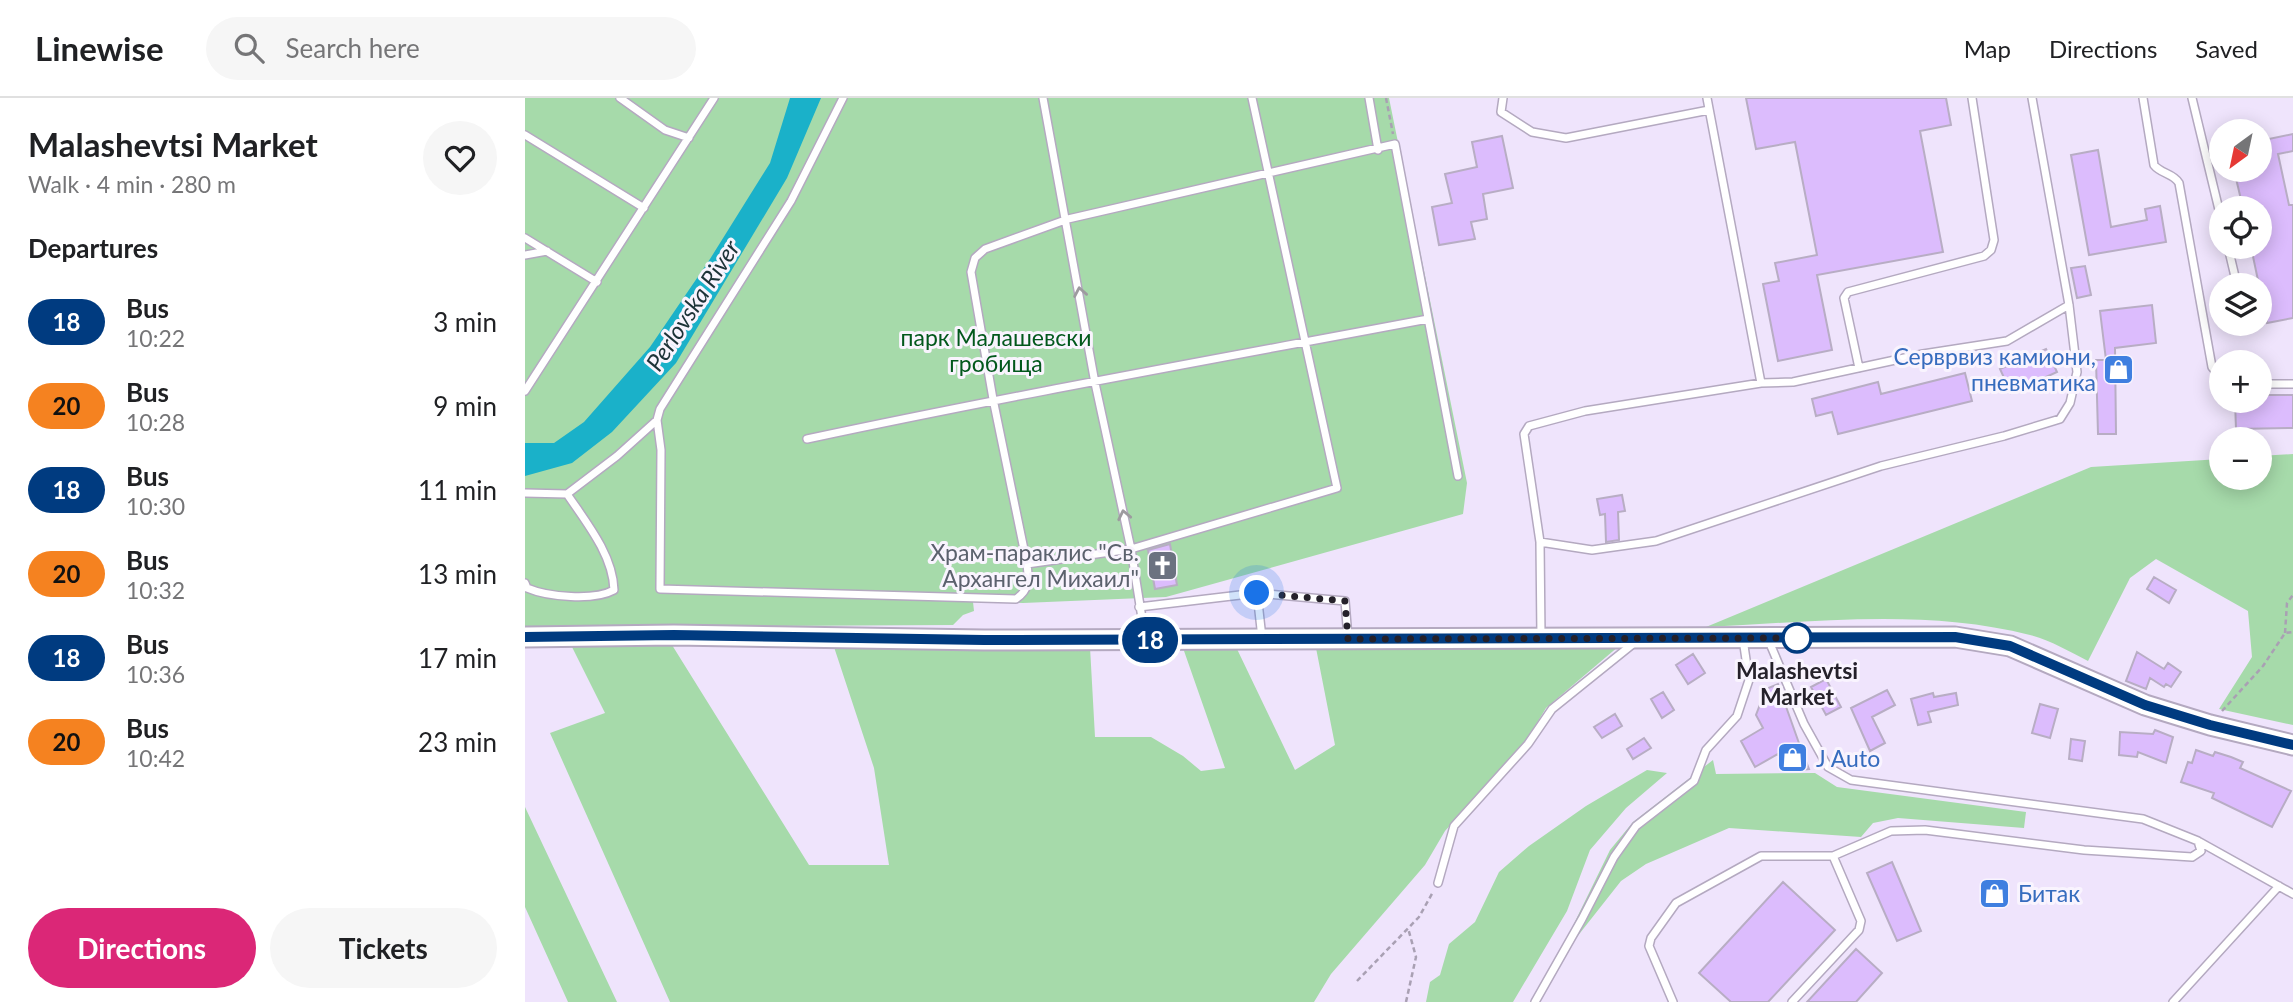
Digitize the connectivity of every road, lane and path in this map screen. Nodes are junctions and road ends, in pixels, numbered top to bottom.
1 (620, 98) edge
2 (714, 98) edge
3 (843, 98) edge
4 (1044, 98) edge
5 (1252, 98) edge
6 (1369, 98) edge
7 (1385, 98) edge
8 (1503, 98) edge
9 (1707, 98) edge
10 (1972, 98) edge
11 (2032, 98) edge
12 (2143, 98) edge
13 (2192, 98) edge
14 (1709, 110) junction
15 (525, 135) edge
16 (689, 138) junction
17 (1395, 144) junction
18 (1378, 150) junction
19 (1268, 175) junction
20 (2216, 196) edge
21 (644, 208) junction
22 (1068, 219) junction
23 (525, 238) edge
24 (547, 251) junction
25 (525, 255) edge
26 (597, 282) junction
27 (2070, 305) junction
28 (1428, 319) junction
29 (1307, 342) junction
30 (2209, 350) edge
31 (1859, 368) junction
32 (1095, 383) junction
33 (1761, 383) junction
34 (2272, 384) edge
35 (2293, 384) edge
36 (525, 391) edge
37 (993, 399) junction
38 (657, 420) junction
39 (807, 439) dead end
40 (1458, 477) dead end
41 (525, 493) edge
42 (567, 494) junction
43 (1540, 542) junction
44 (1131, 549) junction
45 (1027, 564) junction
46 (525, 583) edge
47 (1257, 593) junction
48 (2293, 595) edge
49 (1139, 607) junction
50 (2293, 632) edge
51 (2285, 633) junction
52 (525, 636) edge
53 (1541, 638) junction
54 (1640, 638) junction
55 (1743, 638) junction
56 (1767, 638) junction
57 (1263, 639) junction
58 (1348, 639) junction
59 (1145, 640) junction
60 (2210, 725) junction
61 (2293, 745) edge
62 (2198, 841) junction
63 (1833, 856) junction
64 (1438, 883) joint
65 (2279, 886) junction
66 (2293, 894) edge
67 (1408, 928) junction
68 (1357, 981) dead end
69 (1406, 1002) edge
70 (1535, 1002) edge
71 (1673, 1002) edge
72 (1792, 1002) edge
73 (2173, 1002) edge

1 - 16 lane
2 - 16 lane
3 - 38 lane
4 - 22 lane
5 - 19 lane
6 - 18 lane
7 - 17 path
8 - 14 lane
9 - 14 lane
10 - 31 lane
11 - 27 lane
12 - 30 lane
13 - 20 lane
14 - 33 lane
15 - 21 lane
16 - 21 lane
17 - 18 lane
17 - 28 lane
18 - 19 lane
19 - 22 lane
19 - 29 lane
21 - 26 lane
32 -> 22 lane
22 - 37 lane
23 - 24 lane
24 - 25 lane
24 - 26 lane
26 - 36 lane
27 - 31 lane
27 - 43 lane
28 - 29 lane
28 - 40 lane
29 - 32 lane
29 - 44 lane
31 - 33 lane
32 - 37 lane
44 -> 32 lane
33 - 43 lane
34 - 35 lane
37 - 39 lane
37 - 45 lane
38 - 42 lane
38 - 45 lane
41 - 42 lane
42 - 46 lane
43 - 53 lane
44 - 45 lane
44 - 49 lane
47 - 49 lane
47 - 57 lane
47 - 58 lane
48 - 51 path
49 - 59 lane
50 - 51 path
51 - 60 path
52 - 59 street
53 - 54 street
53 - 58 street
54 - 55 street
54 - 64 lane
55 - 56 street
55 - 70 lane
56 - 60 street
56 - 62 lane
57 - 58 street
57 - 59 street
60 - 61 street
62 - 63 lane
62 - 65 lane
63 - 71 lane
63 - 72 lane
64 - 67 path
65 - 66 lane
65 - 73 lane
67 - 68 path
67 - 69 path

